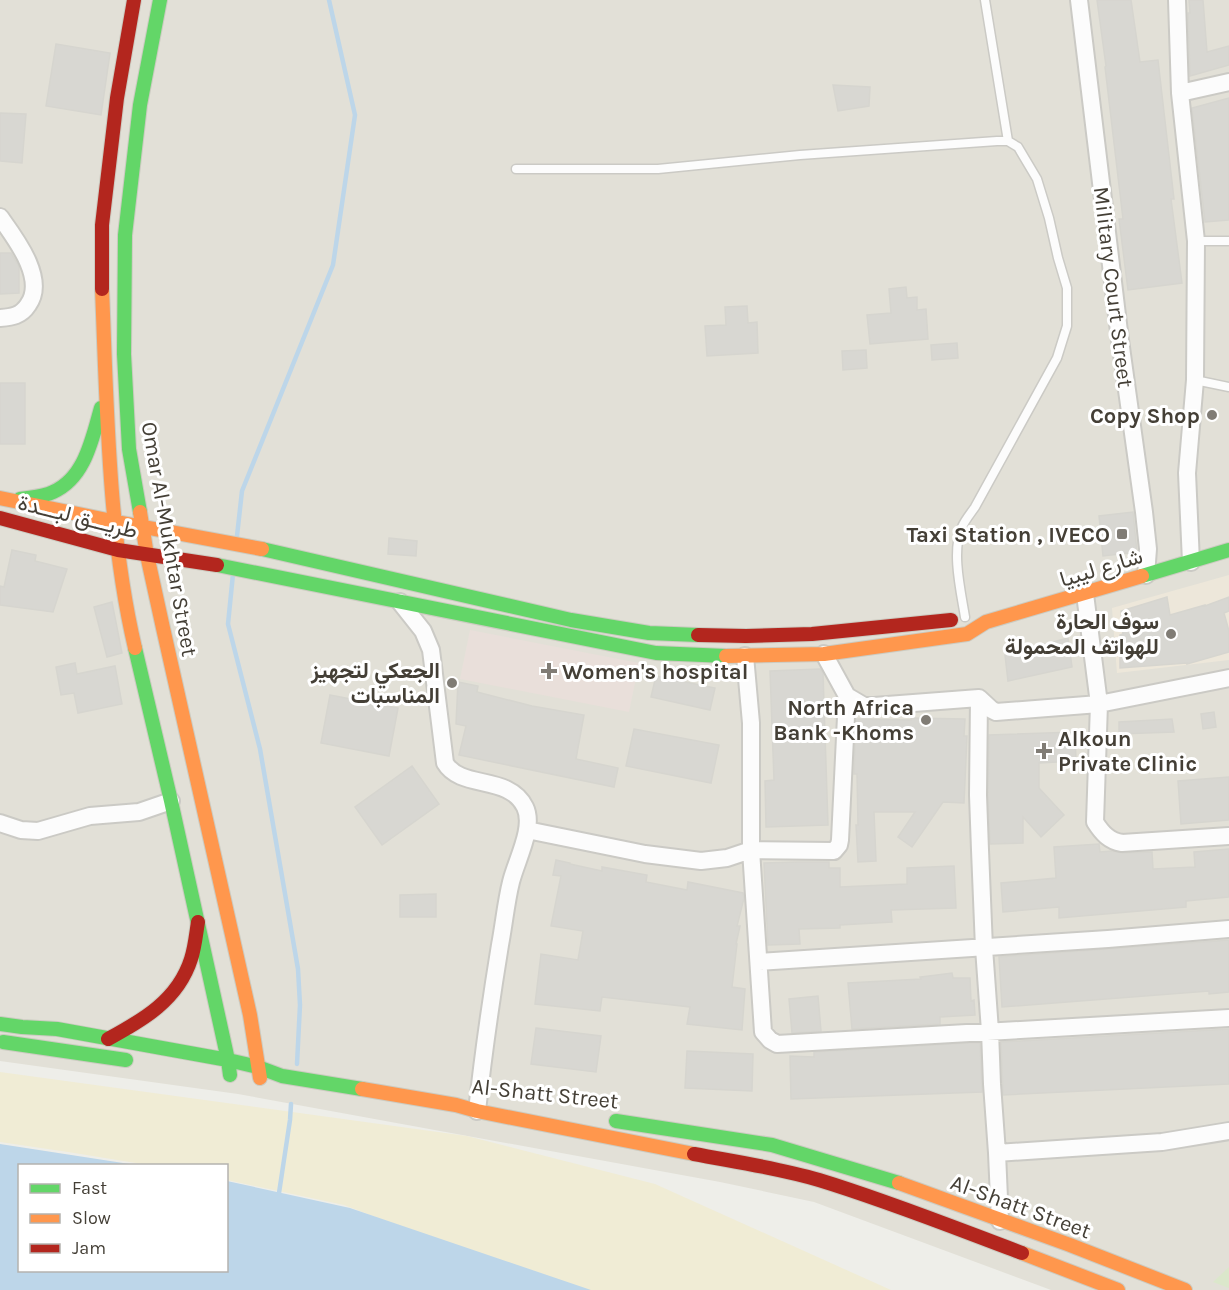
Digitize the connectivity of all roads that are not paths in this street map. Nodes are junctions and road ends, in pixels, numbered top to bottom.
1 (134, 0) edge
2 (160, 0) edge
3 (985, 0) edge
4 (1079, 0) edge
5 (1177, 0) edge
6 (1229, 82) edge
7 (1180, 93) junction
8 (1008, 141) junction
9 (516, 169) dead end
10 (0, 217) edge
11 (1196, 241) junction
12 (1229, 241) edge
13 (0, 318) edge
14 (1195, 380) junction
15 (1229, 387) edge
16 (107, 389) junction
17 (6, 499) edge
18 (0, 518) edge
19 (117, 522) junction
20 (143, 527) junction
21 (118, 550) junction
22 (1229, 550) edge
23 (147, 555) junction
24 (1191, 562) junction
25 (1146, 575) junction
26 (1085, 594) junction
27 (400, 602) junction
28 (966, 626) junction
29 (824, 654) junction
30 (745, 656) junction
31 (1229, 678) edge
32 (847, 696) junction
33 (979, 698) junction
34 (1099, 704) junction
35 (171, 801) junction
36 (0, 823) edge
37 (527, 830) junction
38 (1229, 836) edge
39 (751, 850) junction
40 (198, 922) junction
41 (1229, 929) edge
42 (984, 948) junction
43 (759, 962) junction
44 (1229, 1018) edge
45 (0, 1024) edge
46 (990, 1031) junction
47 (108, 1039) junction
48 (0, 1041) edge
49 (228, 1060) junction
50 (136, 1061) dead end
51 (259, 1073) junction
52 (477, 1107) junction
53 (545, 1111) dead end
54 (602, 1119) dead end
55 (1229, 1131) edge
56 (997, 1153) junction
57 (901, 1184) junction
58 (893, 1204) junction
59 (1000, 1221) junction
60 (1118, 1290) edge
61 (1185, 1290) edge

1 - 16 street, Omar Al-Mukhtar Street
2 - 20 street, Omar Al-Mukhtar Street
3 - 8 lane
4 - 25 street, Military Court Street
5 - 7 street
6 - 7 street
7 - 11 street
8 - 9 lane
8 - 28 lane
10 - 13 street
11 - 12 lane
11 - 14 street
14 - 15 lane
14 - 24 street
16 - 17 street
16 - 19 street, Omar Al-Mukhtar Street
17 - 19 street, طريـــق لبـــدة
18 - 21 street, طريـــق لبـــدة
19 - 20 street, طريـــق لبـــدة
19 - 21 street, Omar Al-Mukhtar Street
20 - 23 street, Omar Al-Mukhtar Street
20 - 28 street, طريـــق لبـــدة
21 - 23 street, طريـــق لبـــدة
21 - 35 street, Omar Al-Mukhtar Street
22 - 24 street, شارع ليبيا
23 - 27 street, طريـــق لبـــدة
23 - 51 street, Omar Al-Mukhtar Street
24 - 25 street, شارع ليبيا
25 - 26 street, شارع ليبيا
26 - 28 street, شارع ليبيا
26 - 34 street
27 - 30 street, طريـــق لبـــدة
27 - 37 street
28 - 29 street, طريـــق لبـــدة
29 - 30 street, طريـــق لبـــدة
29 - 32 street
30 - 39 street
31 - 34 street
32 - 33 street
32 - 39 street
33 - 34 street
33 - 42 street
34 - 38 street
35 - 36 street
35 - 40 street, Omar Al-Mukhtar Street
37 - 39 street
37 - 52 street
39 - 43 street
40 - 47 street
40 - 49 street, Omar Al-Mukhtar Street
41 - 42 street
42 - 43 street
42 - 46 street
43 - 46 street
44 - 46 street
45 - 47 street
46 - 56 street
47 - 49 street
48 - 50 street
49 - 51 street
49 - 51 street, Omar Al-Mukhtar Street
51 - 52 street, Al-Shatt Street
52 - 53 street, Al-Shatt Street
52 - 58 street, Al-Shatt Street
54 - 57 street, Al-Shatt Street
55 - 56 street
56 - 59 street
57 - 58 street
57 - 59 street, Al-Shatt Street
58 - 60 street, Al-Shatt Street
59 - 61 street, Al-Shatt Street

